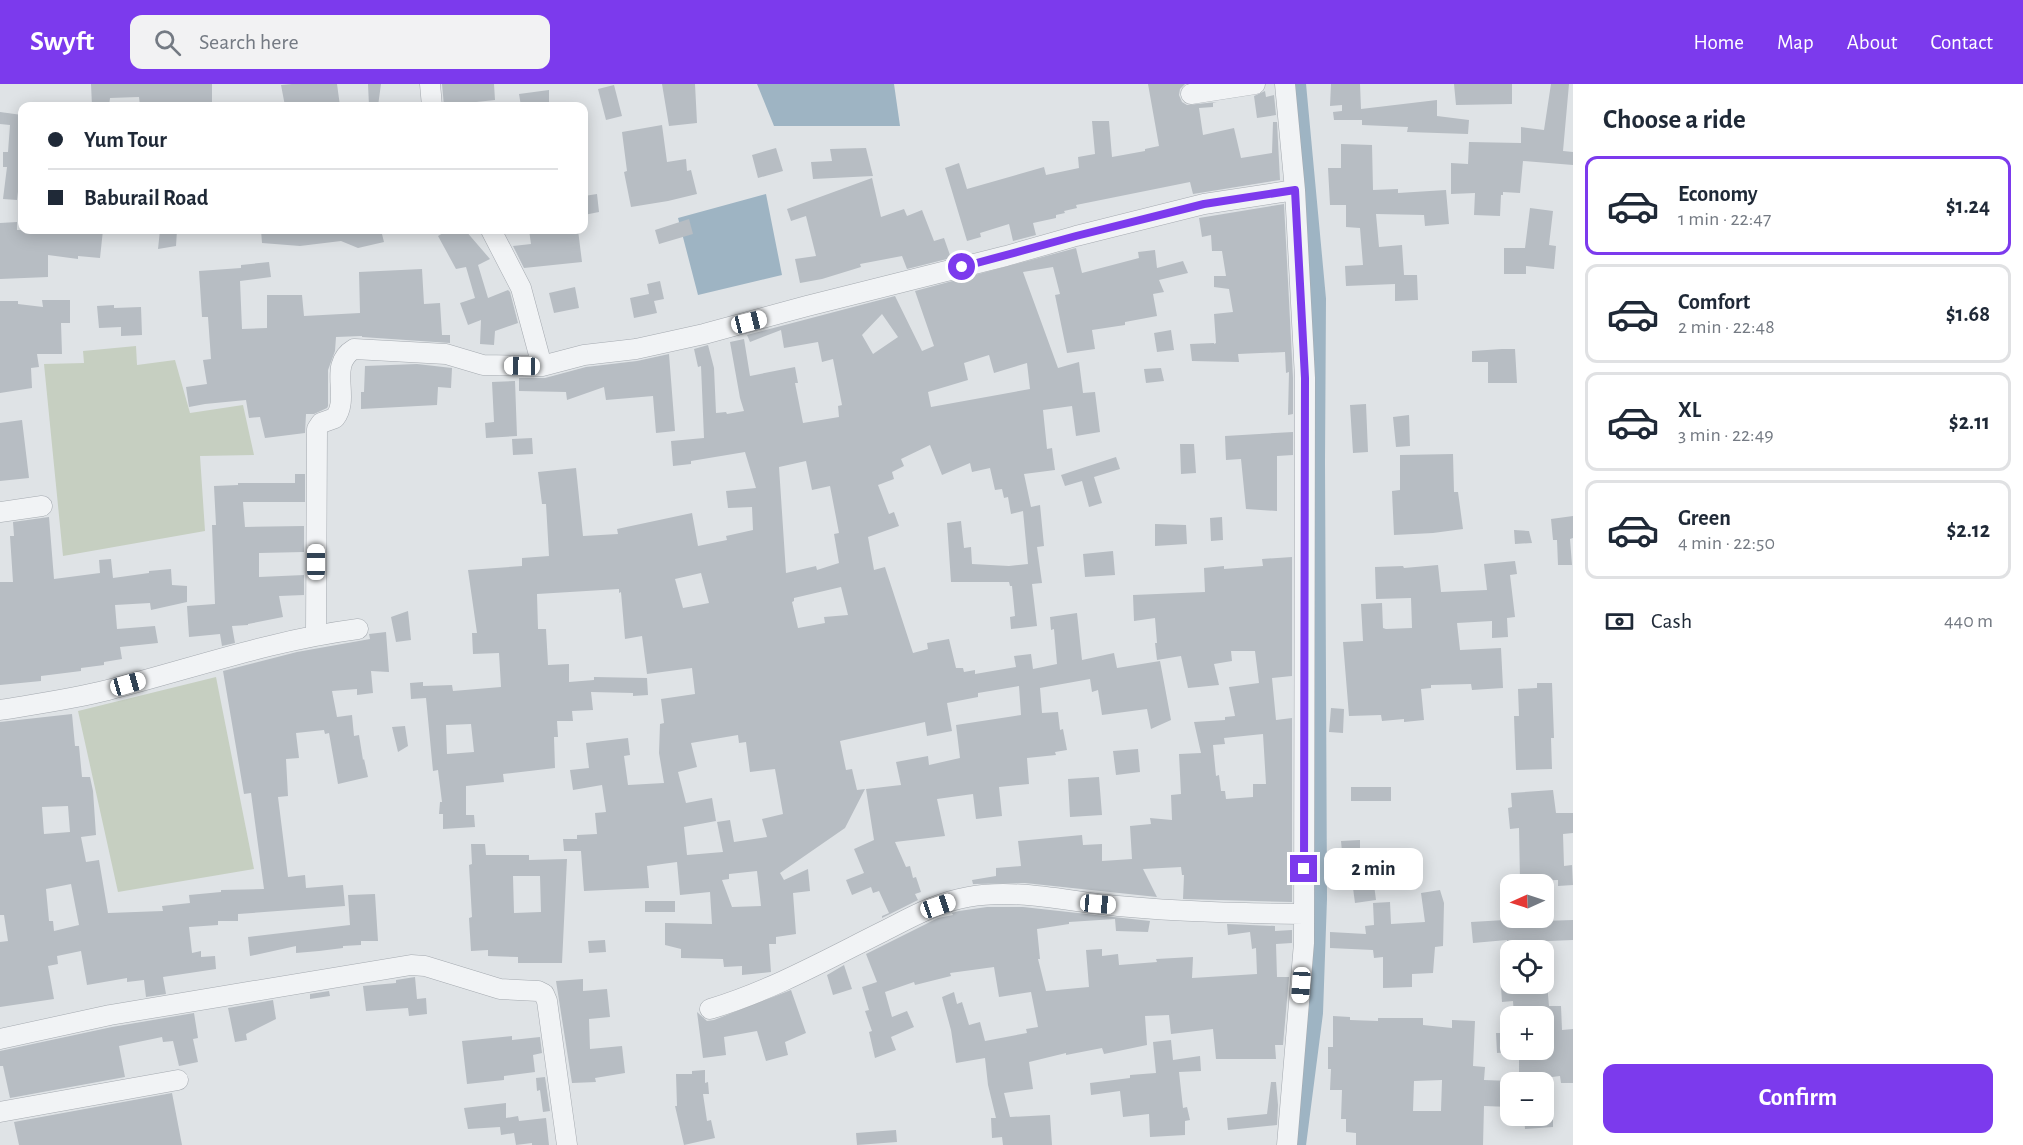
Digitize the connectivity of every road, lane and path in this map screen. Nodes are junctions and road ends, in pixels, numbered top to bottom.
1 (430, 84) edge
2 (1255, 84) edge
3 (1285, 84) edge
4 (1191, 94) dead end
5 (432, 102) edge
6 (1295, 190) junction
7 (493, 234) edge
8 (542, 366) junction
9 (42, 506) dead end
10 (0, 513) edge
11 (357, 629) dead end
12 (316, 634) junction
13 (0, 710) edge
14 (1304, 914) junction
15 (710, 1009) dead end
16 (0, 1039) edge
17 (178, 1080) dead end
18 (0, 1112) edge
19 (567, 1145) edge
20 (1287, 1145) edge

1 - 5 street
2 - 4 street
3 - 6 street
6 - 8 street
6 - 14 street
7 - 8 street
8 - 12 street
9 - 10 street
11 - 12 street
12 - 13 street
14 - 15 street
14 - 20 street
16 - 19 street
17 - 18 street

